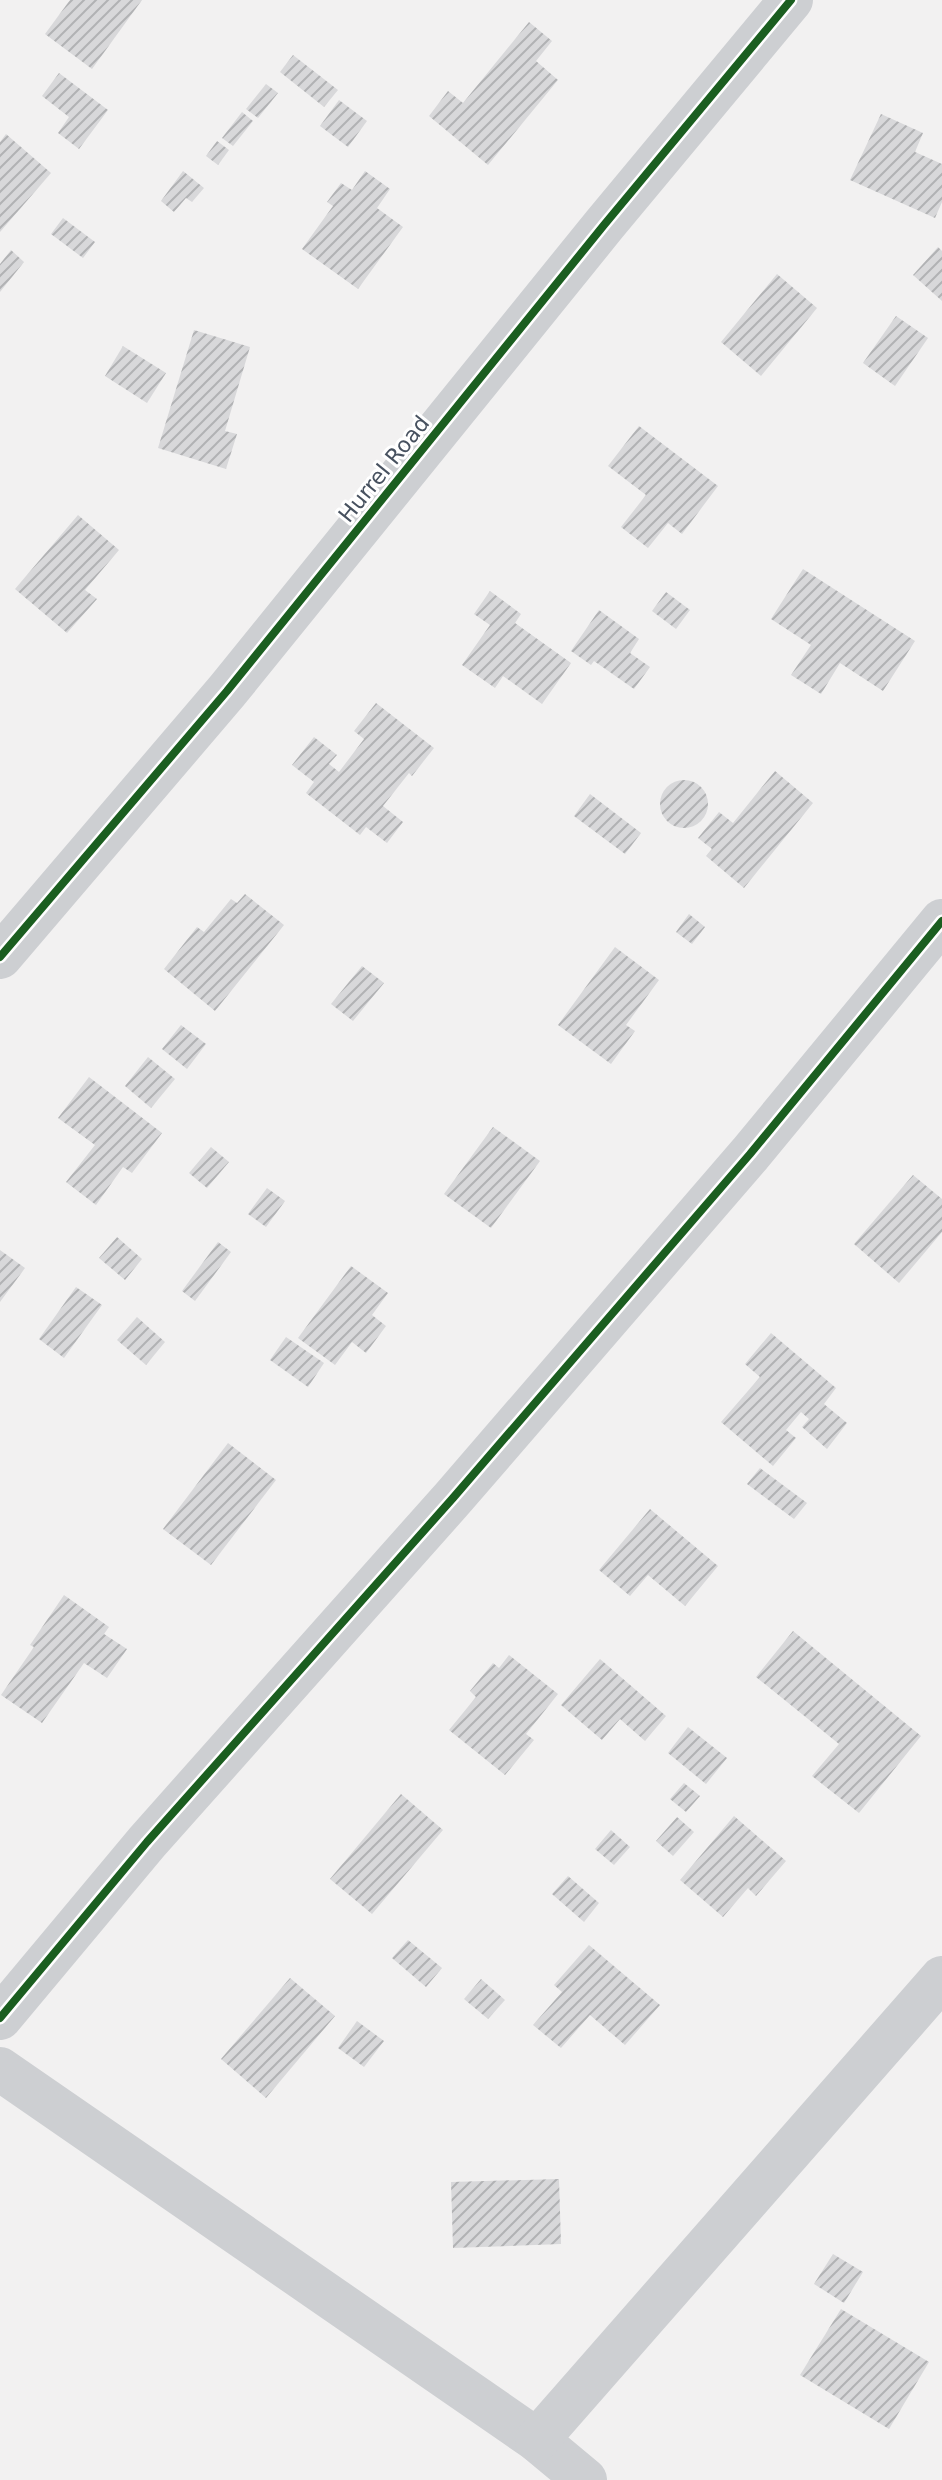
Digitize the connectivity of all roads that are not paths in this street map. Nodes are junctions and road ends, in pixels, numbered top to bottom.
1 (791, 0) edge
2 (942, 921) edge
3 (0, 957) edge
4 (942, 1978) edge
5 (0, 2018) edge
6 (0, 2069) edge
7 (537, 2440) junction
8 (585, 2480) edge

1 - 3 street, Hurrel Road
2 - 5 street
4 - 7 street
6 - 7 street
7 - 8 street

